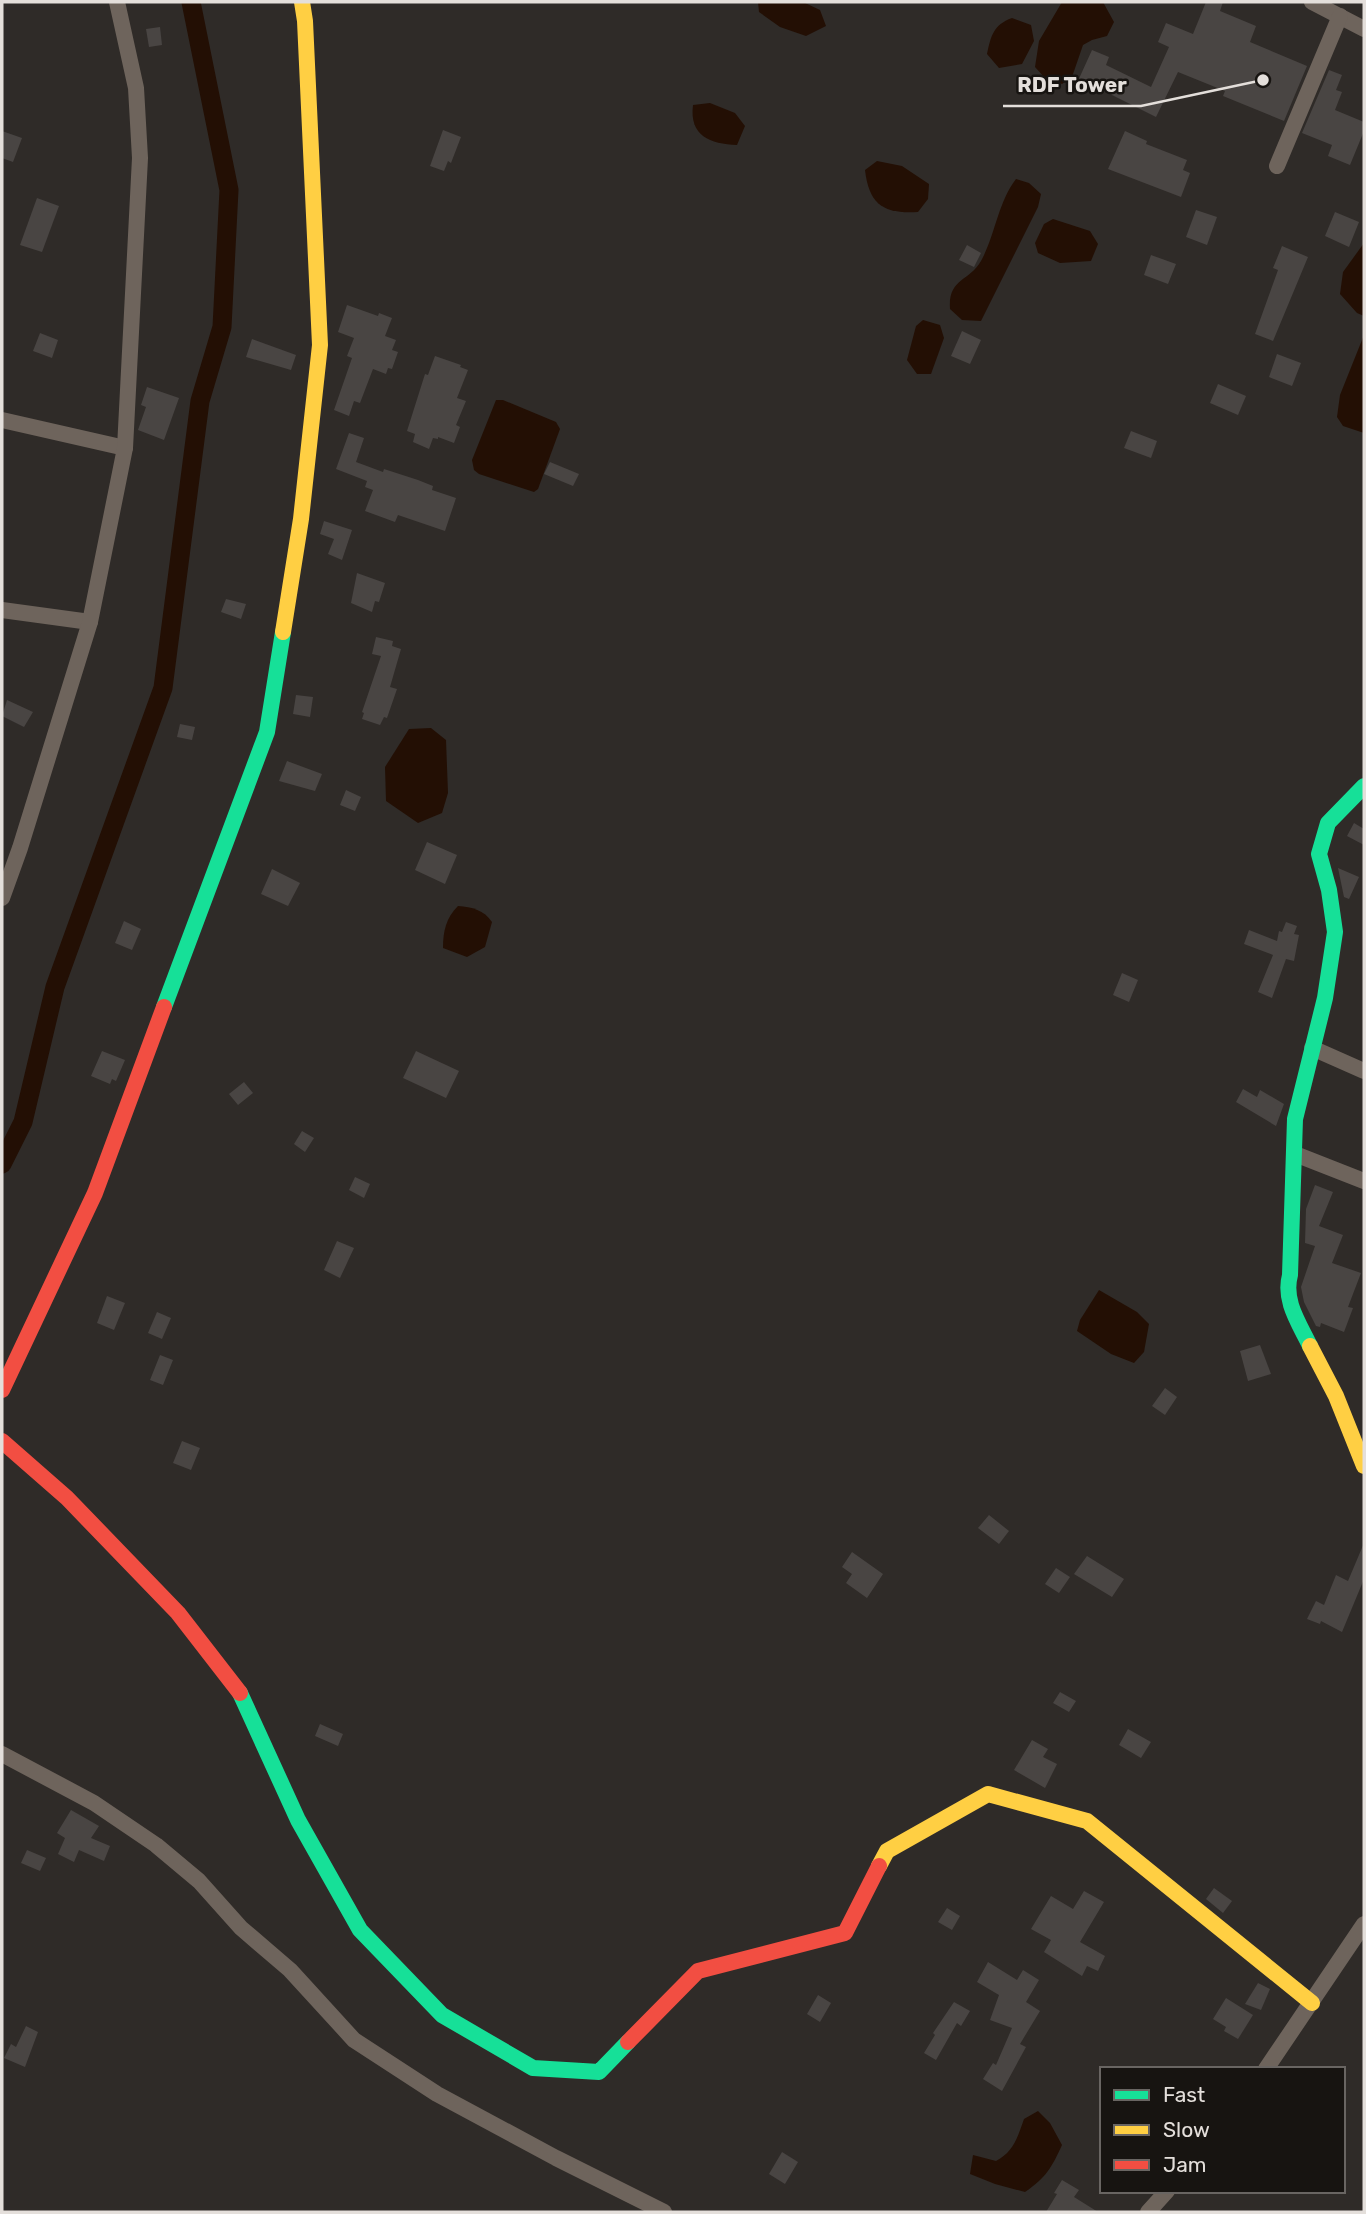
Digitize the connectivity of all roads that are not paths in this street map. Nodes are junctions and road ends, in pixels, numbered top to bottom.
1 (117, 2) edge
2 (302, 2) edge
3 (1312, 2) edge
4 (1340, 16) junction
5 (1364, 29) edge
6 (1278, 166) dead end
7 (2, 420) edge
8 (125, 448) junction
9 (2, 610) edge
10 (90, 622) junction
11 (1364, 786) edge
12 (2, 898) edge
13 (1312, 1048) junction
14 (1364, 1071) edge
15 (1295, 1154) junction
16 (1364, 1181) edge
17 (2, 1390) edge
18 (2, 1441) edge
19 (1364, 1466) edge
20 (2, 1754) edge
21 (1364, 1924) edge
22 (1312, 2003) junction
23 (1267, 2067) edge
24 (1165, 2193) edge
25 (664, 2212) edge
26 (1148, 2212) edge

1 - 8 street
2 - 17 street
3 - 4 street
4 - 5 street
4 - 6 street
7 - 8 street
8 - 10 street
9 - 10 street
10 - 12 street
11 - 13 street
13 - 14 street
13 - 15 street
15 - 16 street
15 - 19 street
18 - 22 street
20 - 25 street
21 - 22 street
22 - 23 street
24 - 26 street

